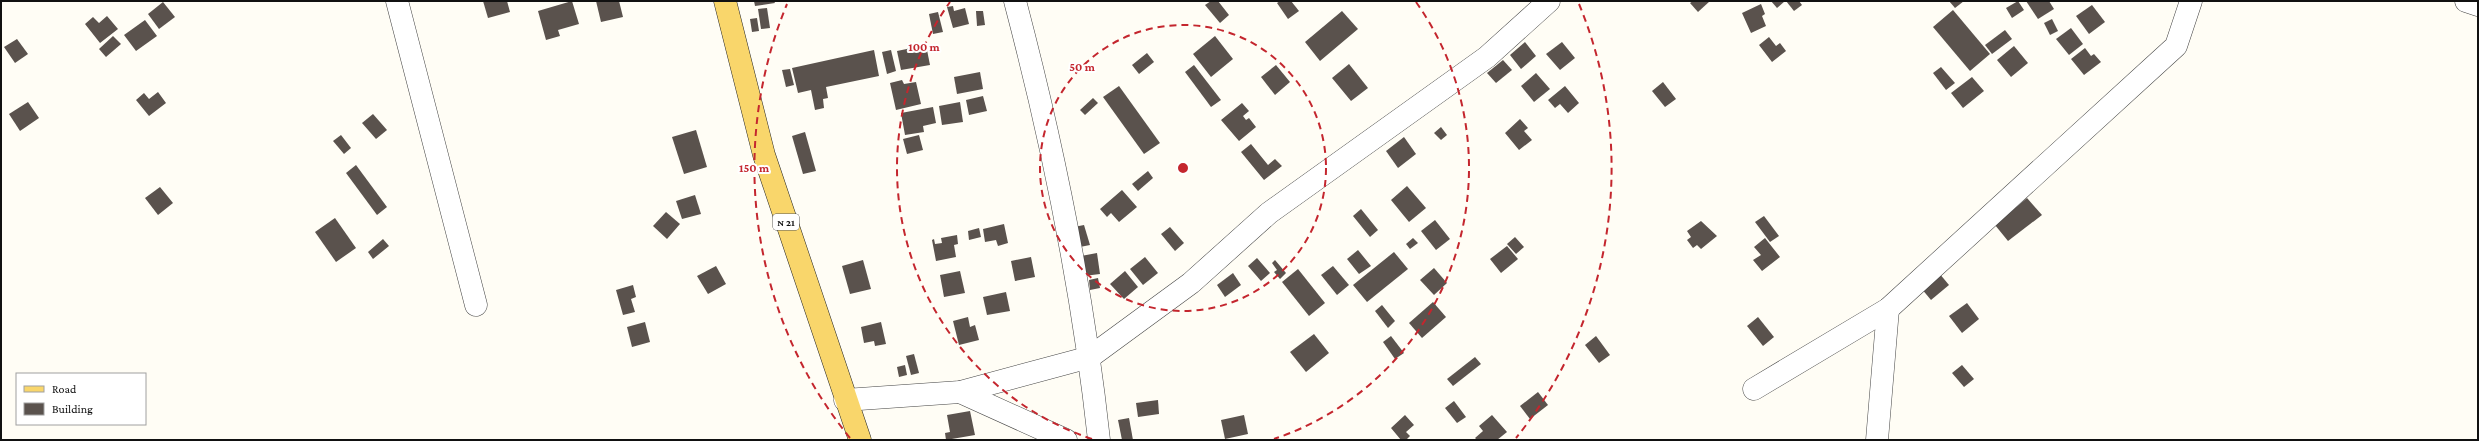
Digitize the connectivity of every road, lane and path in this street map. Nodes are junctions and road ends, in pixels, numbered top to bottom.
1 (397, 1) edge
2 (725, 1) edge
3 (1015, 1) edge
4 (1549, 1) edge
5 (2191, 1) edge
6 (2466, 1) edge
7 (2478, 5) edge
8 (476, 306) dead end
9 (1888, 309) junction
10 (1090, 356) junction
11 (1754, 389) dead end
12 (960, 392) junction
13 (845, 400) junction
14 (860, 440) edge
15 (1066, 440) edge
16 (1099, 440) edge
17 (1877, 440) edge

1 - 8 street
2 - 13 main road, N 21
3 - 10 street
4 - 10 street
5 - 9 street
6 - 7 street
9 - 11 street
9 - 17 street
10 - 12 street
10 - 16 street
12 - 13 street
12 - 15 street
13 - 14 main road, N 21

